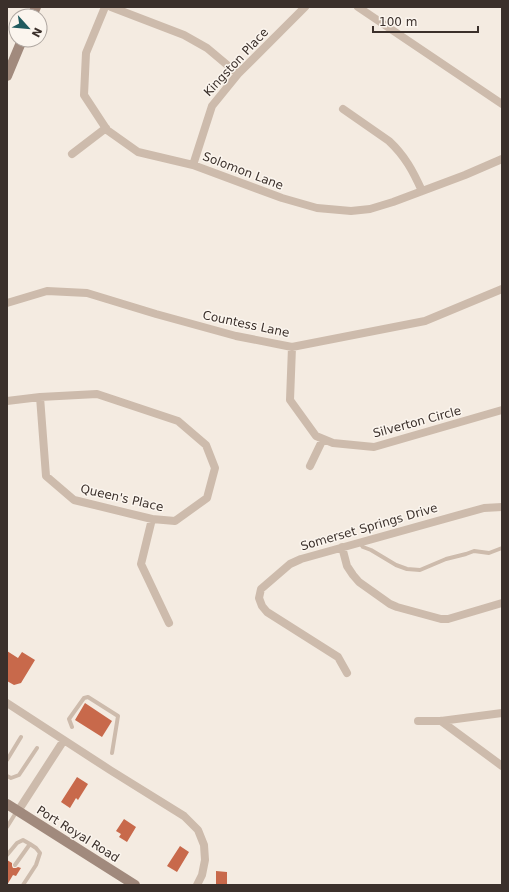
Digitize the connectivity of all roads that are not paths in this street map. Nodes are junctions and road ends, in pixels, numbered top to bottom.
1 (105, 7) edge
2 (111, 7) edge
3 (305, 7) edge
4 (358, 7) edge
5 (19, 48) edge
6 (238, 74) junction
7 (7, 76) edge
8 (502, 104) edge
9 (343, 109) dead end
10 (106, 128) junction
11 (72, 154) dead end
12 (502, 159) edge
13 (193, 165) junction
14 (422, 190) junction
15 (502, 289) edge
16 (7, 303) edge
17 (292, 347) junction
18 (40, 397) junction
19 (7, 401) edge
20 (502, 410) edge
21 (324, 439) junction
22 (310, 466) dead end
23 (502, 507) edge
24 (152, 519) junction
25 (360, 542) junction
26 (342, 547) junction
27 (502, 548) edge
28 (502, 603) edge
29 (169, 622) dead end
30 (347, 674) dead end
31 (7, 703) edge
32 (502, 713) edge
33 (418, 721) dead end
34 (441, 721) junction
35 (72, 727) dead end
36 (21, 737) dead end
37 (64, 740) junction
38 (37, 748) dead end
39 (112, 752) dead end
40 (7, 760) edge
41 (502, 766) edge
42 (7, 776) edge
43 (7, 804) edge
44 (18, 811) junction
45 (7, 827) edge
46 (30, 844) junction
47 (7, 855) edge
48 (15, 865) dead end
49 (23, 885) edge
50 (135, 885) edge
51 (197, 885) edge

1 - 10 street, Solomon Lane
2 - 6 street
3 - 6 street, Kingston Place
4 - 8 street
5 - 7 main road
6 - 13 street, Kingston Place
9 - 14 street
10 - 11 street
10 - 13 street, Solomon Lane
12 - 14 street, Solomon Lane
13 - 14 street, Solomon Lane
15 - 17 street, Countess Lane
16 - 17 street, Countess Lane
17 - 21 street, Silverton Circle
18 - 19 street, Queen's Place
18 - 24 street, Queen's Place
18 - 24 street, Queen's Place
20 - 21 street, Silverton Circle
21 - 22 street
23 - 25 street, Somerset Springs Drive
24 - 29 street
25 - 26 street, Somerset Springs Drive
25 - 27 lane
26 - 28 street
26 - 30 street, Somerset Springs Drive
31 - 37 street
32 - 34 street
33 - 34 street
34 - 41 street
35 - 39 lane
36 - 40 lane
37 - 44 street
37 - 51 street
38 - 42 lane
43 - 44 main road, Port Royal Road
44 - 45 lane
44 - 50 main road, Port Royal Road
46 - 47 lane
46 - 48 lane
46 - 49 lane

